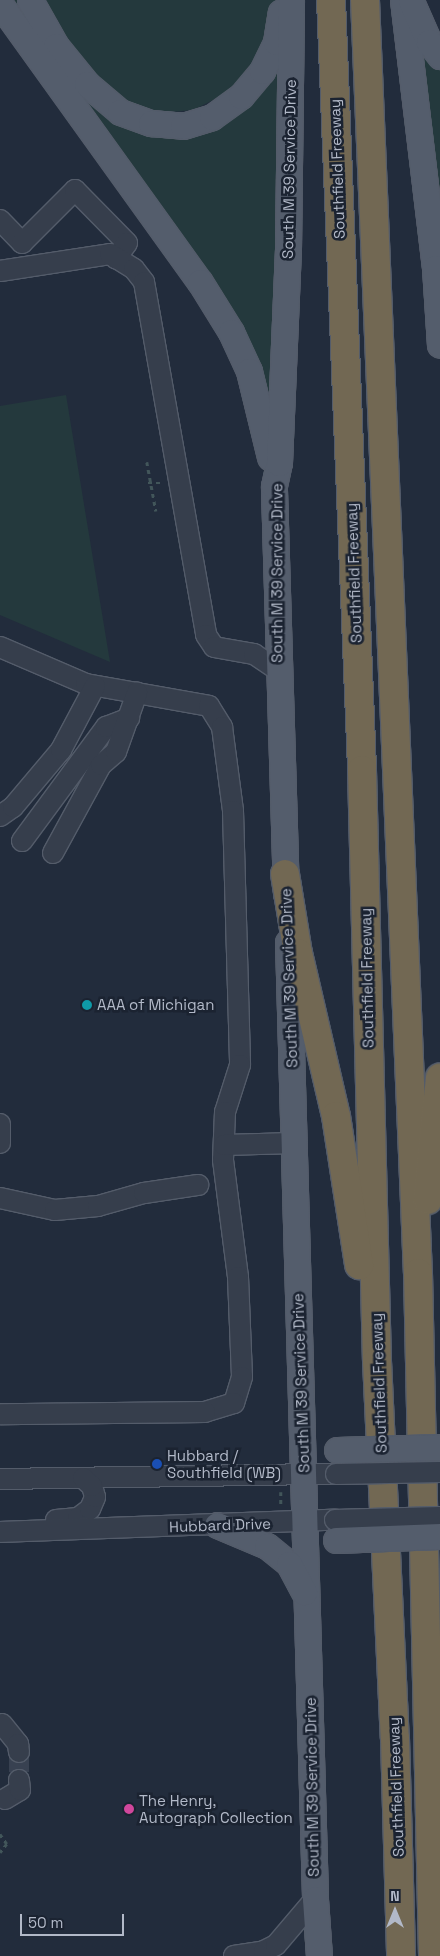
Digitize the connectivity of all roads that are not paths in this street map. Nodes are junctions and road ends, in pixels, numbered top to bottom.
1 (30, 0) edge
2 (284, 0) edge
3 (291, 0) edge
4 (331, 0) edge
5 (365, 0) edge
6 (404, 0) edge
7 (410, 0) edge
8 (0, 4) edge
9 (440, 56) edge
10 (0, 220) edge
11 (116, 258) junction
12 (0, 271) edge
13 (440, 345) edge
14 (274, 486) junction
15 (0, 647) edge
16 (278, 670) junction
17 (95, 686) junction
18 (137, 693) junction
19 (129, 718) junction
20 (0, 816) edge
21 (22, 841) dead end
22 (53, 853) dead end
23 (285, 874) junction
24 (440, 1078) edge
25 (0, 1124) edge
26 (0, 1143) edge
27 (294, 1143) junction
28 (224, 1144) junction
29 (198, 1184) dead end
30 (0, 1198) edge
31 (418, 1273) junction
32 (377, 1361) junction
33 (0, 1414) edge
34 (303, 1429) junction
35 (440, 1447) edge
36 (337, 1462) junction
37 (0, 1471) edge
38 (440, 1472) edge
39 (304, 1475) junction
40 (144, 1477) junction
41 (53, 1478) junction
42 (82, 1478) junction
43 (0, 1479) edge
44 (0, 1490) edge
45 (440, 1517) edge
46 (305, 1521) junction
47 (217, 1525) junction
48 (336, 1530) junction
49 (7, 1531) edge
50 (440, 1536) edge
51 (306, 1569) junction
52 (307, 1599) junction
53 (2, 1724) dead end
54 (19, 1752) tunnel mouth
55 (19, 1780) tunnel mouth
56 (5, 1799) dead end
57 (315, 1899) junction
58 (234, 1956) edge
59 (320, 1956) edge
60 (401, 1956) edge
61 (432, 1956) edge

1 - 2 main road
3 - 14 main road, South M 39 Service Drive
4 - 32 highway, Southfield Freeway
5 - 31 highway
6 - 13 main road
7 - 9 main road
8 - 14 main road
10 - 11 street
11 - 12 street
11 - 16 street
14 - 16 main road, South M 39 Service Drive
15 - 17 street
16 - 23 main road, South M 39 Service Drive
17 - 18 street
17 - 20 street
18 - 19 street
18 - 28 street
19 - 21 street
19 - 22 street
23 - 27 main road, South M 39 Service Drive
23 - 32 highway
24 - 31 highway
25 - 26 street
27 - 28 street
27 - 34 main road, South M 39 Service Drive
28 - 33 street
29 - 30 street
31 - 61 highway
32 - 60 highway, Southfield Freeway
34 - 36 main road
34 - 39 main road, South M 39 Service Drive
35 - 36 main road, bridge
36 - 38 street, bridge
36 - 39 street
37 - 40 street
39 - 40 street
39 - 46 main road, South M 39 Service Drive
40 - 42 street
41 - 42 street
41 - 43 street
41 - 44 street
42 - 49 street
45 - 48 street, Hubbard Drive, bridge
46 - 47 street, Hubbard Drive
46 - 48 street, Hubbard Drive
46 - 51 main road, South M 39 Service Drive
47 - 49 street, Hubbard Drive
47 - 52 main road
48 - 50 main road, bridge
48 - 51 main road
51 - 52 main road, South M 39 Service Drive
52 - 57 main road, South M 39 Service Drive
53 - 54 street
55 - 56 street
57 - 58 street
57 - 59 main road, South M 39 Service Drive

